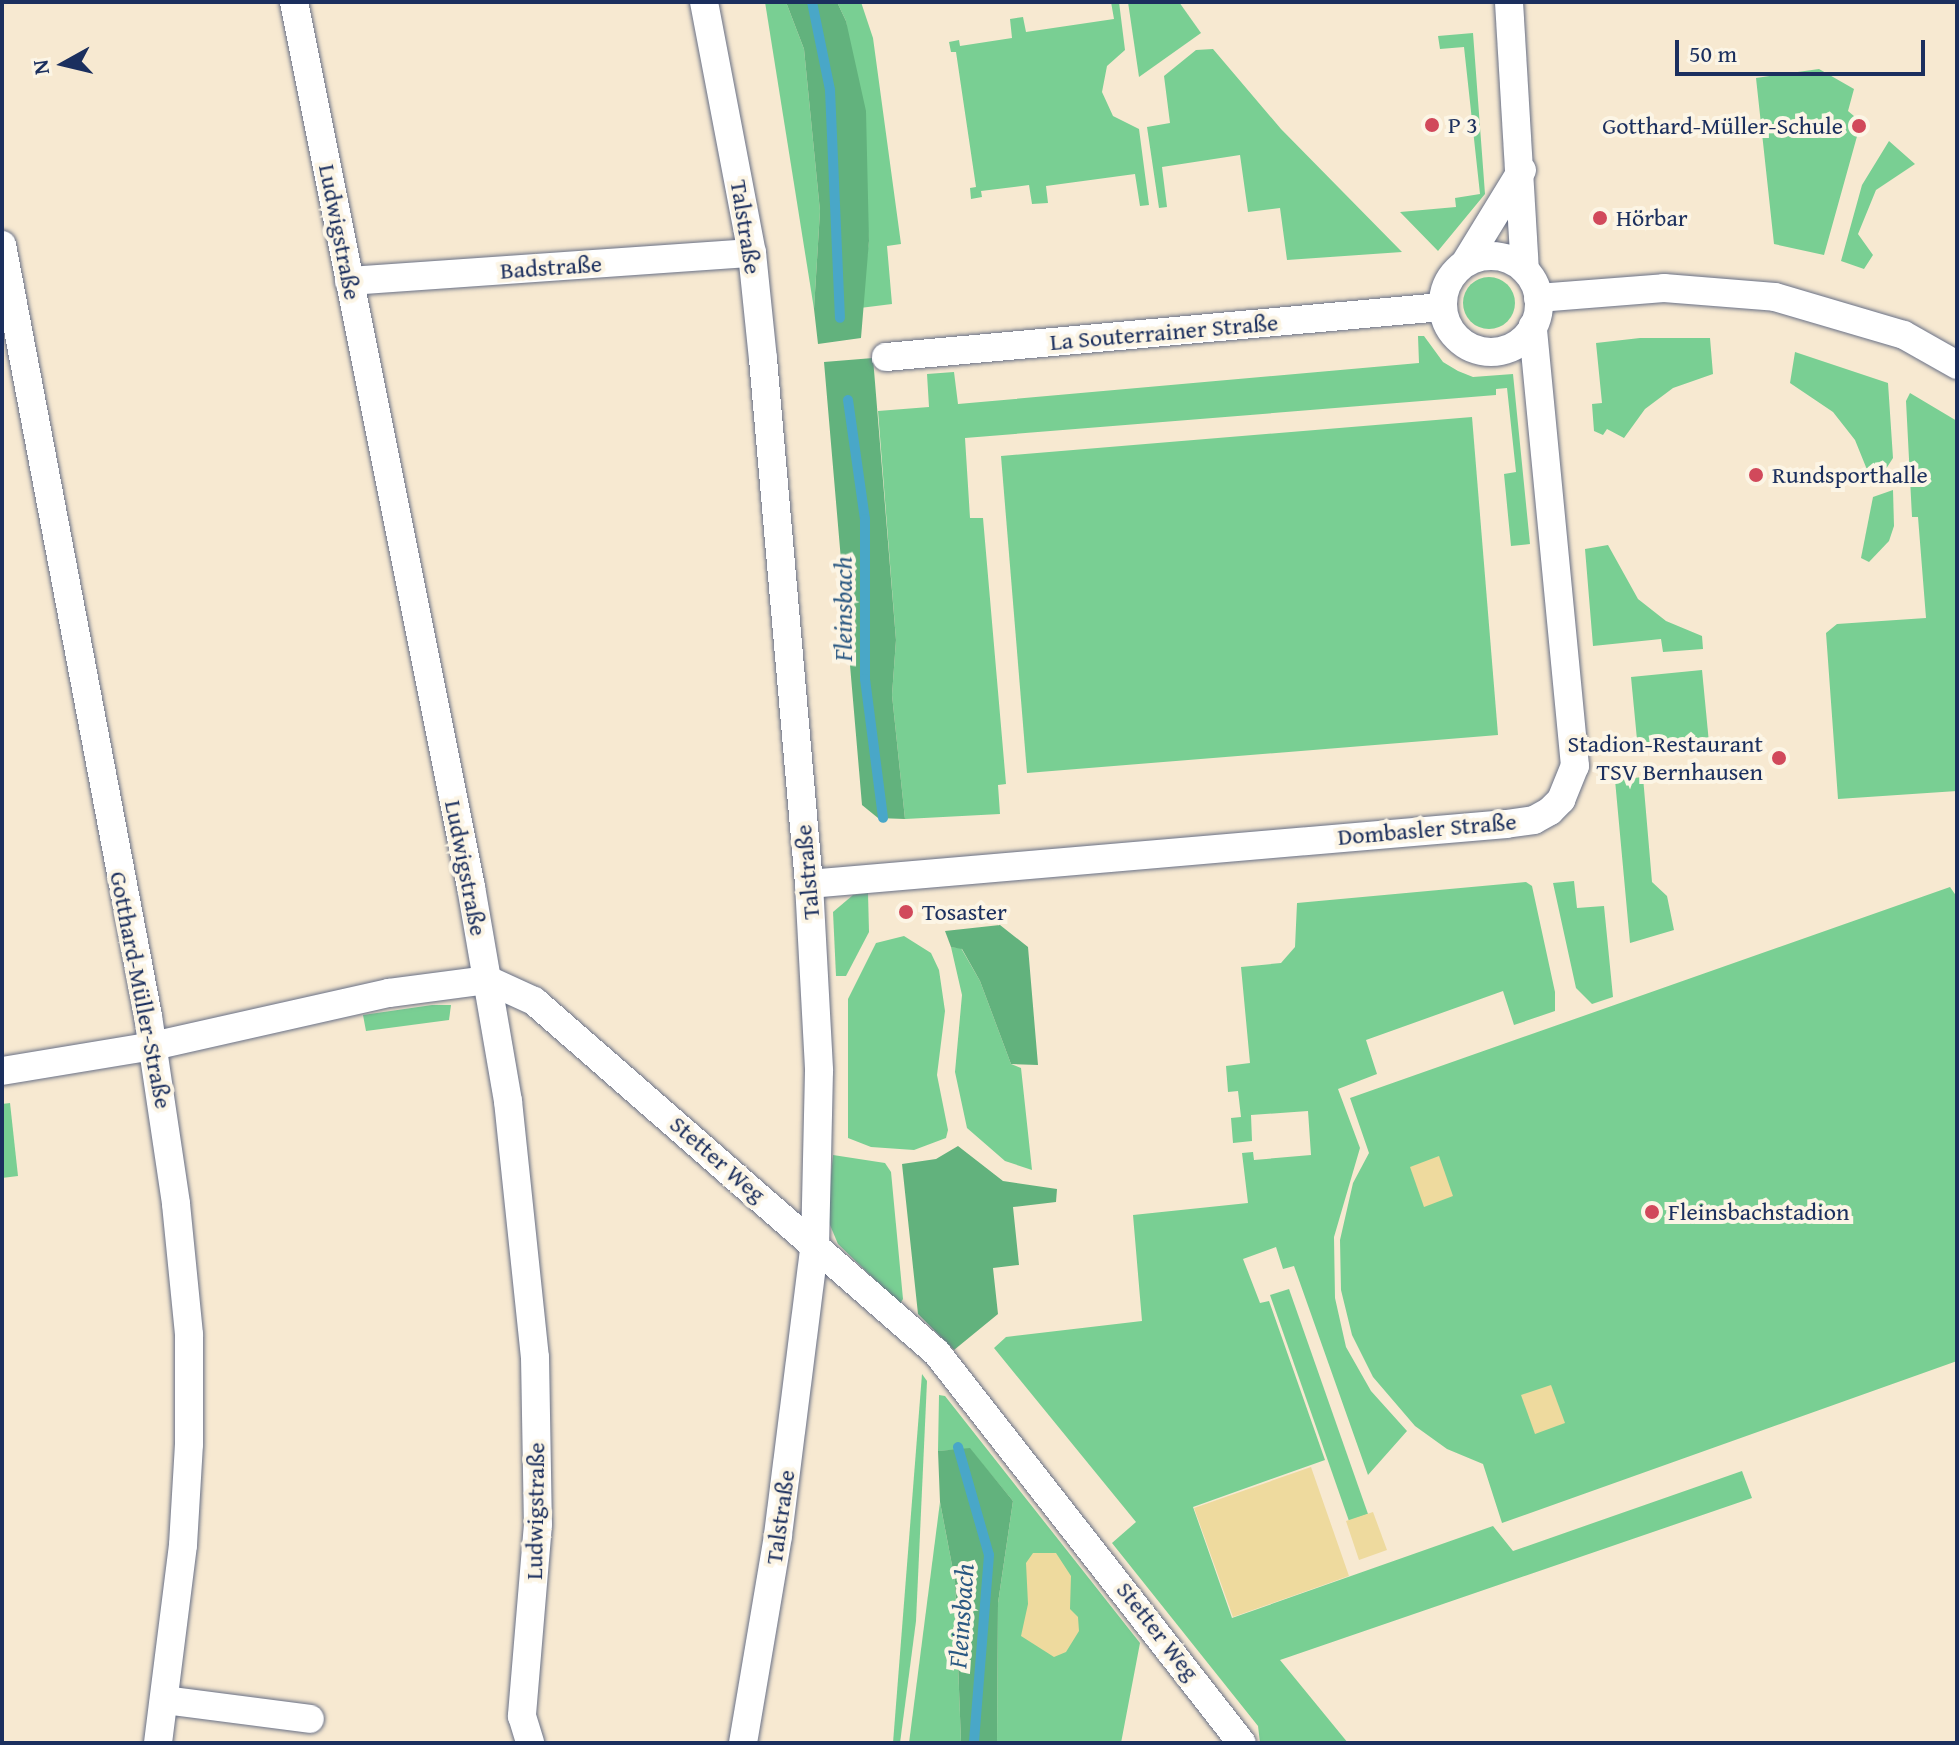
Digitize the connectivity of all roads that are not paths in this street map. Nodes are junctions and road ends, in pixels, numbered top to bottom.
1 (294, 2) edge
2 (704, 2) edge
3 (1509, 2) edge
4 (1522, 170) junction
5 (2, 245) edge
6 (752, 253) junction
7 (1465, 263) junction
8 (1525, 270) junction
9 (349, 281) junction
10 (1538, 298) junction
11 (1442, 307) junction
12 (1533, 326) junction
13 (886, 357) dead end
14 (1957, 365) edge
15 (809, 884) junction
16 (488, 980) junction
17 (153, 1046) junction
18 (2, 1071) edge
19 (815, 1242) junction
20 (164, 1700) junction
21 (310, 1719) dead end
22 (158, 1743) edge
23 (530, 1743) edge
24 (743, 1743) edge
25 (1242, 1743) edge

1 - 9 street, Ludwigstraße
2 - 6 street, Talstraße
3 - 4 street
4 - 7 street
4 - 8 street
5 - 17 street, Gotthard-Müller-Straße
6 - 9 street, Badstraße
6 - 15 street, Talstraße
7 - 8 street
7 - 11 street
8 - 10 street
9 - 16 street, Ludwigstraße
10 - 12 street
10 - 14 street
11 - 12 street
11 - 13 street, La Souterrainer Straße
12 - 15 street, Dombasler Straße
15 - 19 street, Talstraße
16 - 17 street
16 - 19 street, Stetter Weg
16 - 23 street, Ludwigstraße
17 - 18 street
17 - 20 street, Gotthard-Müller-Straße
19 - 24 street, Talstraße
19 - 25 street, Stetter Weg
20 - 21 street
20 - 22 street, Gotthard-Müller-Straße

